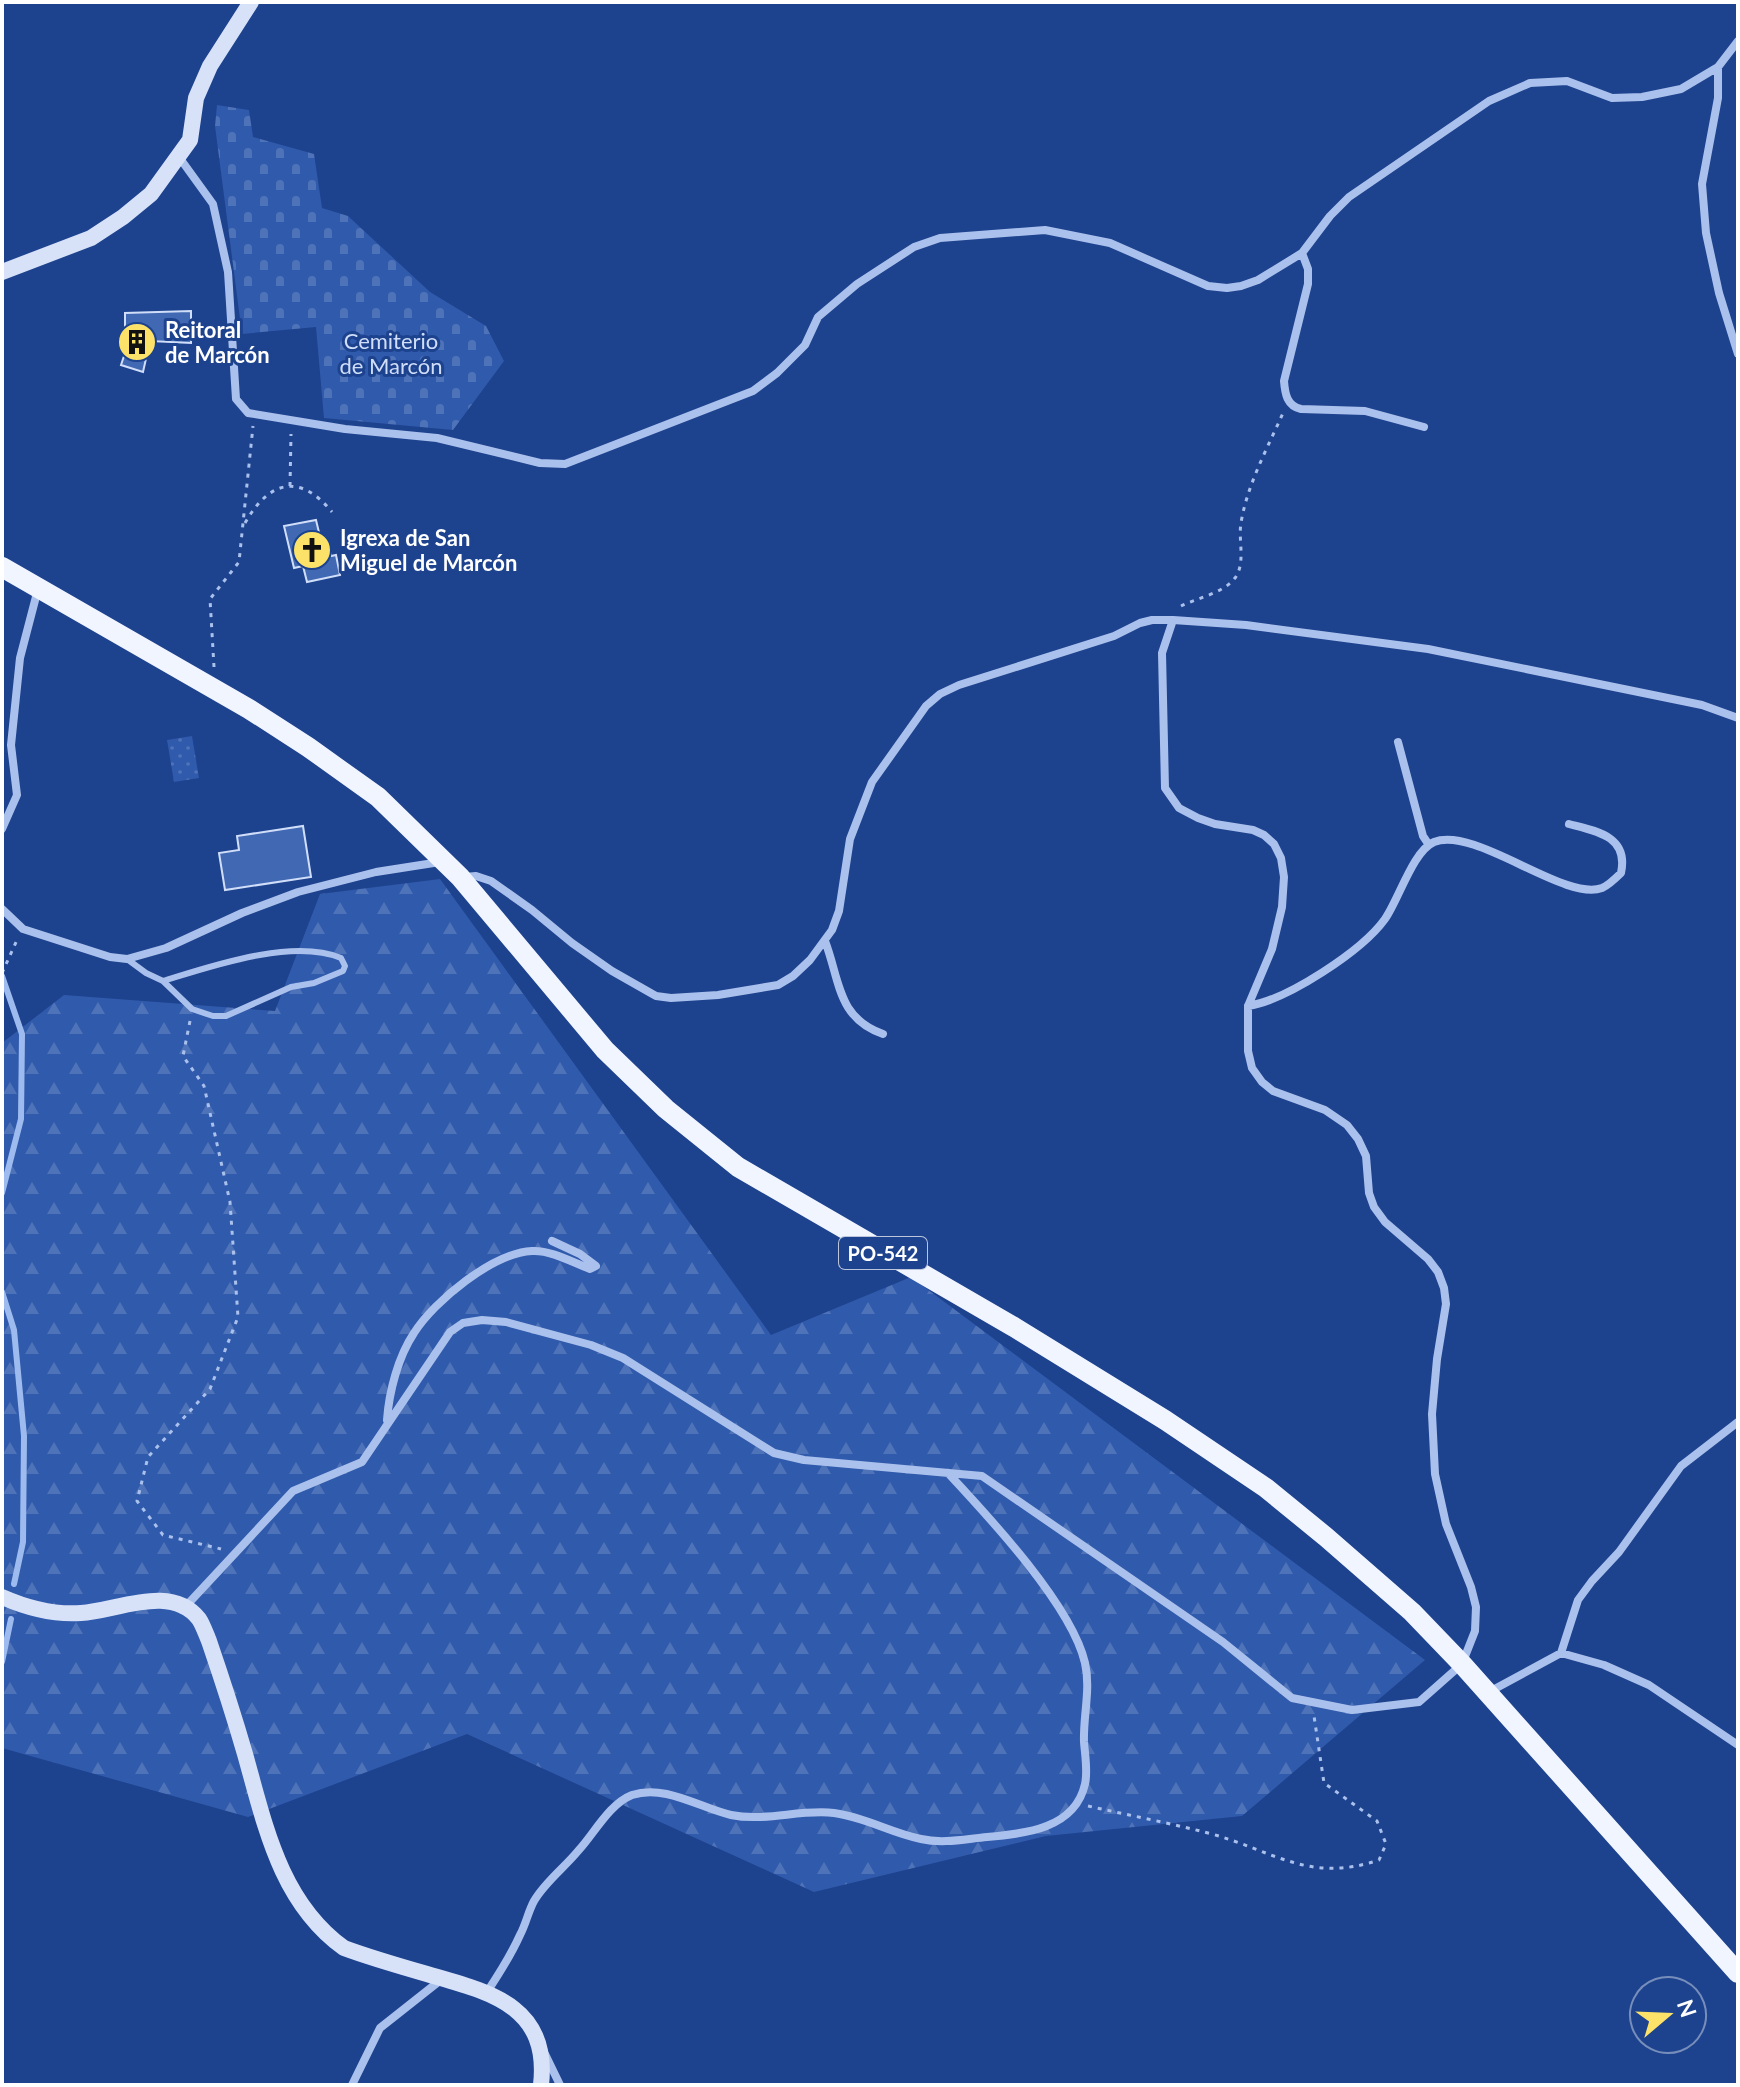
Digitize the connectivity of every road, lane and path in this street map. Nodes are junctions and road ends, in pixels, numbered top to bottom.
1 (251, 2) edge
2 (1738, 41) edge
3 (1718, 67) junction
4 (178, 156) junction
5 (1302, 253) junction
6 (2, 272) edge
7 (1738, 354) edge
8 (1288, 401) junction
9 (255, 414) junction
10 (292, 420) junction
11 (1424, 427) dead end
12 (290, 486) junction
13 (332, 512) dead end
14 (243, 526) junction
15 (2, 567) edge
16 (38, 588) junction
17 (1152, 620) junction
18 (1173, 620) junction
19 (214, 672) dead end
20 (1738, 718) edge
21 (1398, 742) dead end
22 (6, 816) edge
23 (1569, 824) dead end
24 (2, 829) edge
25 (1429, 845) junction
26 (444, 861) junction
27 (460, 877) junction
28 (2, 909) edge
29 (23, 929) junction
30 (825, 941) junction
31 (127, 959) junction
32 (2, 973) edge
33 (163, 981) junction
34 (1248, 1006) junction
35 (192, 1009) junction
36 (883, 1034) dead end
37 (2, 1113) edge
38 (2, 1122) edge
39 (552, 1241) dead end
40 (387, 1422) junction
41 (1738, 1422) edge
42 (948, 1472) junction
43 (236, 1553) junction
44 (2, 1597) edge
45 (186, 1606) junction
46 (1561, 1653) junction
47 (1462, 1664) junction
48 (1488, 1692) junction
49 (1312, 1702) junction
50 (1738, 1745) edge
51 (1077, 1804) junction
52 (1738, 1973) edge
53 (442, 1979) junction
54 (487, 1992) junction
55 (542, 2049) junction
56 (352, 2085) edge
57 (541, 2085) edge
58 (560, 2085) edge

1 - 4 street
2 - 3 street
3 - 5 street
3 - 7 street
4 - 6 street
4 - 9 street
5 - 8 street
5 - 10 street
8 - 11 street
8 - 17 path
9 - 10 street
9 - 14 path
10 - 12 path
12 - 13 path
12 - 14 path
14 - 19 path
15 - 16 main road, PO-542
16 - 22 street
16 - 26 main road, PO-542
17 - 18 street
17 - 30 street
18 - 20 street
18 - 34 street
21 - 25 street
22 - 24 street
23 - 25 street
25 - 34 street
26 - 27 main road, PO-542
26 - 31 street
27 - 30 street
27 - 47 main road, PO-542
28 - 29 street
29 - 31 street
29 - 32 path
30 - 36 street
31 - 33 lane
33 - 35 lane
33 - 35 lane
34 - 47 street
35 - 43 path
37 - 38 path
39 - 40 street
40 - 42 street
40 - 43 street
41 - 46 street
42 - 49 street
42 - 51 street
43 - 45 street
44 - 45 street
45 - 53 street
46 - 48 street
46 - 50 street
47 - 48 main road, PO-542
47 - 49 street
48 - 52 main road, PO-542
49 - 51 path
51 - 54 street
53 - 54 street
53 - 56 street
54 - 55 street
55 - 57 street
55 - 58 street

